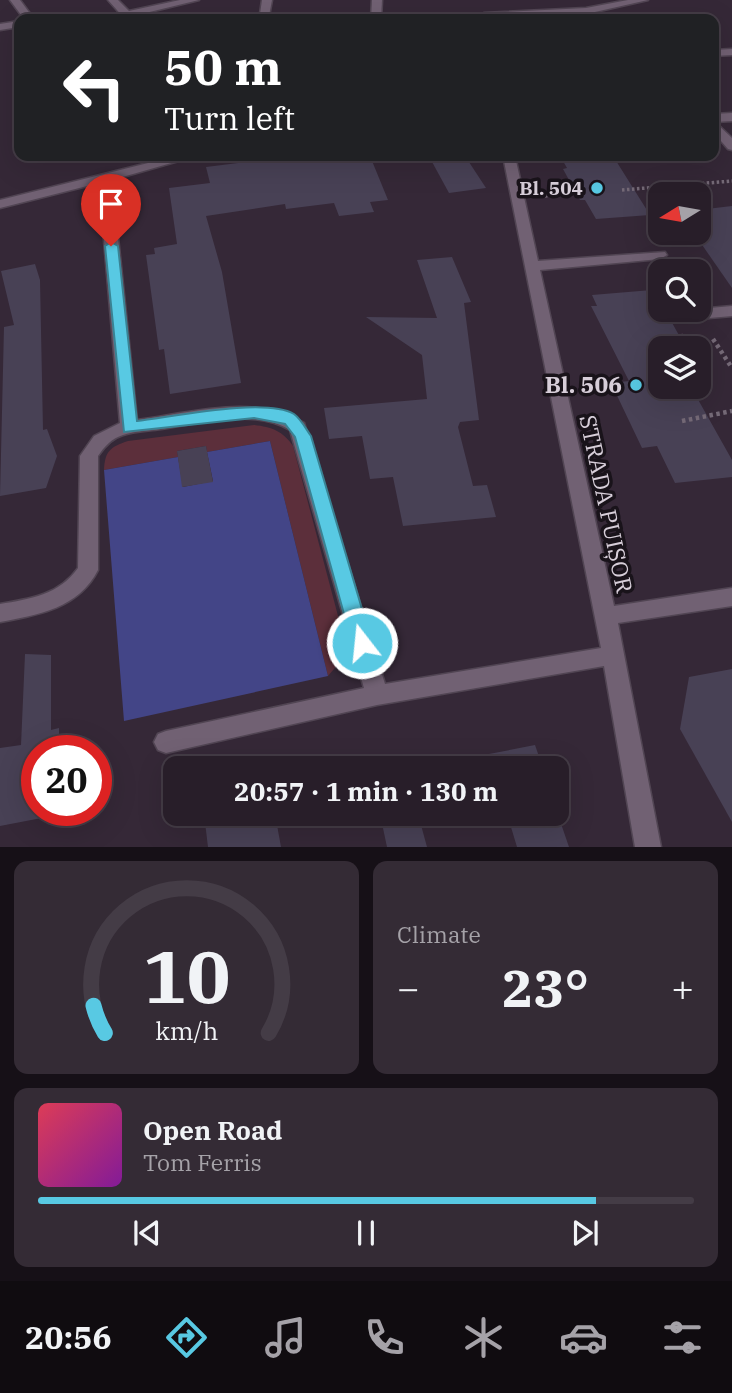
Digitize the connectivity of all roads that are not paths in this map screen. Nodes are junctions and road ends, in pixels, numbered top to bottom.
1 (113, 0) edge
2 (194, 0) edge
3 (267, 0) edge
4 (643, 0) edge
5 (614, 3) edge
6 (125, 14) edge
7 (140, 14) edge
8 (265, 14) dead end
9 (484, 14) edge
10 (719, 131) edge
11 (732, 146) edge
12 (130, 161) edge
13 (170, 161) edge
14 (510, 161) edge
15 (137, 169) junction
16 (105, 178) junction
17 (0, 204) edge
18 (660, 255) dead end
19 (533, 266) junction
20 (732, 311) edge
21 (711, 313) edge
22 (129, 428) junction
23 (732, 597) edge
24 (0, 613) edge
25 (606, 616) junction
26 (613, 655) junction
27 (377, 695) junction
28 (166, 742) dead end
29 (648, 847) edge

1 - 6 street
2 - 7 street
3 - 8 street
4 - 5 street
5 - 9 street
10 - 11 street
12 - 15 street
13 - 15 street
14 - 19 street, STRADA PUIȘOR
15 - 16 street
16 - 17 street
16 - 22 street
18 - 19 street
19 - 25 street, STRADA PUIȘOR
20 - 21 street
22 - 24 street
22 - 27 street
23 - 25 street
25 - 26 street, STRADA PUIȘOR
26 - 27 street
26 - 29 street, STRADA PUIȘOR
27 - 28 street

